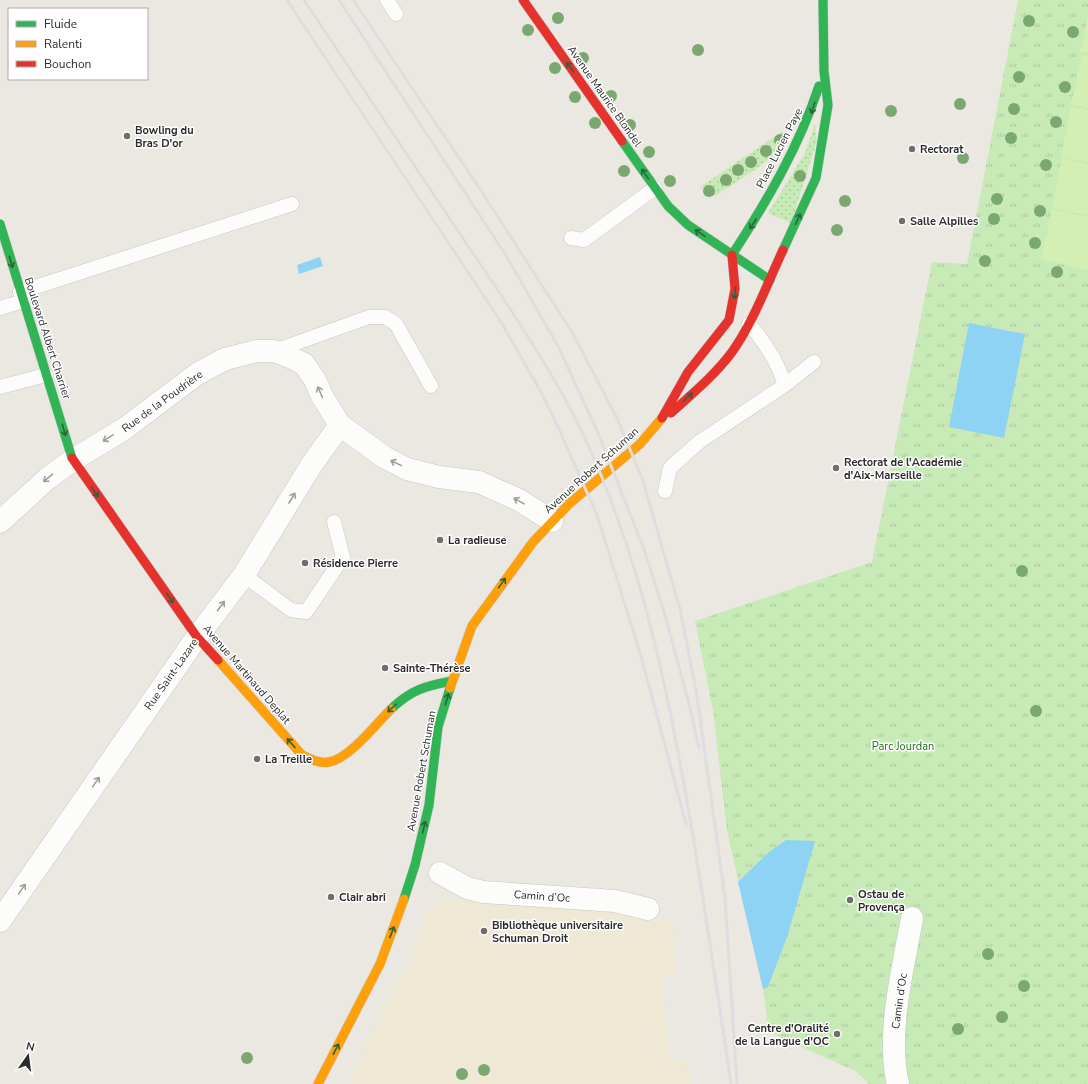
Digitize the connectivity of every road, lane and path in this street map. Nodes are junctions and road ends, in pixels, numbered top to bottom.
1 (387, 0) edge
2 (523, 0) edge
3 (823, 0) edge
4 (396, 14) dead end
5 (824, 71) junction
6 (655, 188) junction
7 (292, 204) dead end
8 (0, 224) edge
9 (571, 238) dead end
10 (732, 255) junction
11 (770, 280) junction
12 (22, 297) junction
13 (0, 308) edge
14 (749, 324) junction
15 (274, 352) junction
16 (814, 362) dead end
17 (46, 375) junction
18 (785, 385) junction
19 (431, 386) dead end
20 (0, 387) edge
21 (659, 423) junction
22 (340, 425) junction
23 (73, 460) junction
24 (665, 491) dead end
25 (552, 521) junction
26 (0, 522) edge
27 (334, 522) dead end
28 (244, 575) junction
29 (197, 637) junction
30 (452, 681) junction
31 (440, 873) dead end
32 (648, 909) dead end
33 (912, 918) dead end
34 (0, 921) edge
35 (318, 1084) edge
36 (898, 1084) edge

1 - 4 lane
6 -> 2 street, Avenue Maurice Blondel
3 - 5 street
5 -> 10 street, Place Lucien Paye
11 -> 5 street
6 - 9 lane
10 -> 6 street, Avenue Maurice Blondel
7 - 12 lane
8 -> 12 street, Boulevard Albert Charrier
10 - 11 street
10 -> 21 street, Avenue Robert Schuman
11 - 14 street
12 - 13 lane
12 - 17 street, Boulevard Albert Charrier
14 - 18 lane
21 -> 14 street
15 - 19 lane
22 -> 15 street, Rue de la Poudrière
15 -> 23 street, Rue de la Poudrière
16 - 18 lane
17 - 20 lane
17 -> 23 street, Boulevard Albert Charrier
18 - 24 lane
21 - 25 street, Avenue Robert Schuman
25 -> 22 street, Rue de la Poudrière
28 -> 22 street, Rue Saint-Lazare
23 -> 26 street, Rue de la Poudrière
23 -> 29 street, Avenue Martinaud Deplat
30 -> 25 street, Avenue Robert Schuman
27 - 28 lane
29 -> 28 street, Rue Saint-Lazare
30 -> 29 street, Avenue Martinaud Deplat
34 -> 29 street, Rue Saint-Lazare
35 -> 30 street, Avenue Robert Schuman
31 - 32 street, Camin d’Oc
33 - 36 street, Camin d’Oc

